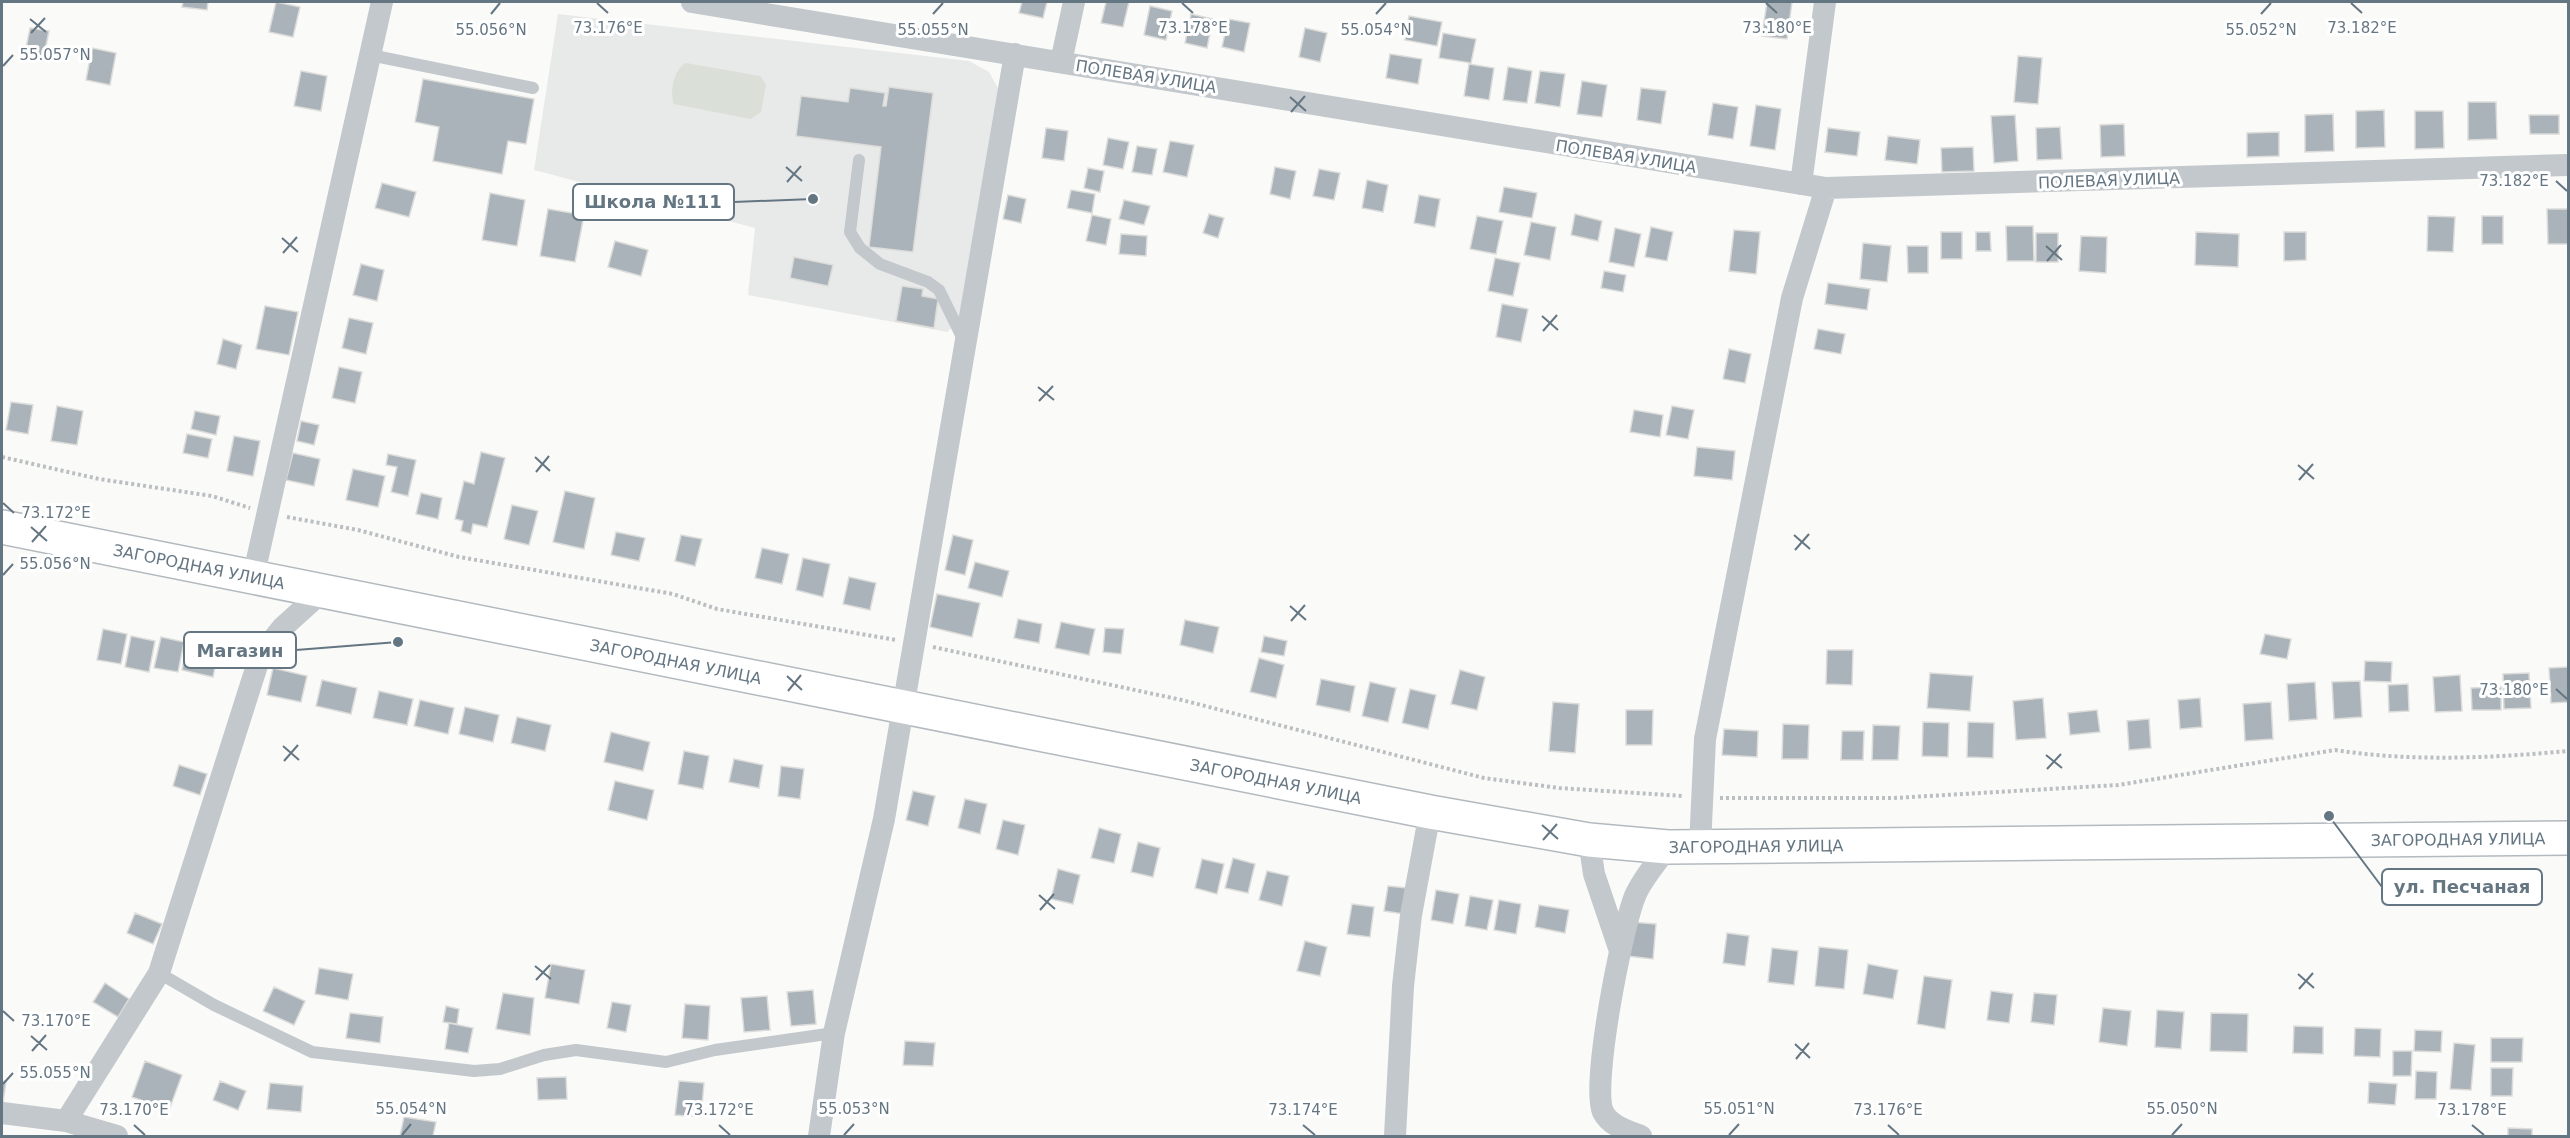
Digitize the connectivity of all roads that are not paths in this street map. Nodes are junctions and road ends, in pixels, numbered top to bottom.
1 (382, 2) edge
2 (692, 2) edge
3 (1074, 2) edge
4 (1826, 2) edge
5 (1015, 54) junction
6 (370, 55) junction
7 (1061, 62) junction
8 (532, 88) dead end
9 (859, 160) dead end
10 (2568, 165) edge
11 (1801, 184) junction
12 (1826, 189) junction
13 (966, 344) junction
14 (2, 527) edge
15 (253, 578) junction
16 (323, 591) junction
17 (904, 707) junction
18 (1430, 812) junction
19 (2568, 838) edge
20 (1589, 840) junction
21 (1684, 846) junction
22 (1619, 948) junction
23 (159, 973) junction
24 (834, 1033) junction
25 (2, 1113) edge
26 (66, 1121) junction
27 (117, 1137) edge
28 (819, 1137) edge
29 (1395, 1137) edge
30 (1641, 1137) edge

1 - 6 street
2 - 5 street, ПОЛЕВАЯ УЛИЦА
3 - 7 street
4 - 11 street
5 - 7 street, ПОЛЕВАЯ УЛИЦА
5 - 13 street
6 - 8 lane
6 - 15 street
7 - 11 street, ПОЛЕВАЯ УЛИЦА
9 - 13 lane
10 - 12 street, ПОЛЕВАЯ УЛИЦА
11 - 12 street, ПОЛЕВАЯ УЛИЦА
12 - 21 street
13 - 17 street
14 - 15 street, ЗАГОРОДНАЯ УЛИЦА
15 - 16 street, ЗАГОРОДНАЯ УЛИЦА
16 - 17 street, ЗАГОРОДНАЯ УЛИЦА
16 - 23 street
17 - 18 street, ЗАГОРОДНАЯ УЛИЦА
17 - 24 street
18 - 20 street, ЗАГОРОДНАЯ УЛИЦА
18 - 29 street
19 - 21 street, ЗАГОРОДНАЯ УЛИЦА
20 - 21 street, ЗАГОРОДНАЯ УЛИЦА
20 - 22 street
21 - 22 street
22 - 30 street
23 - 24 lane
23 - 26 street
24 - 28 street
25 - 26 street
26 - 27 street

